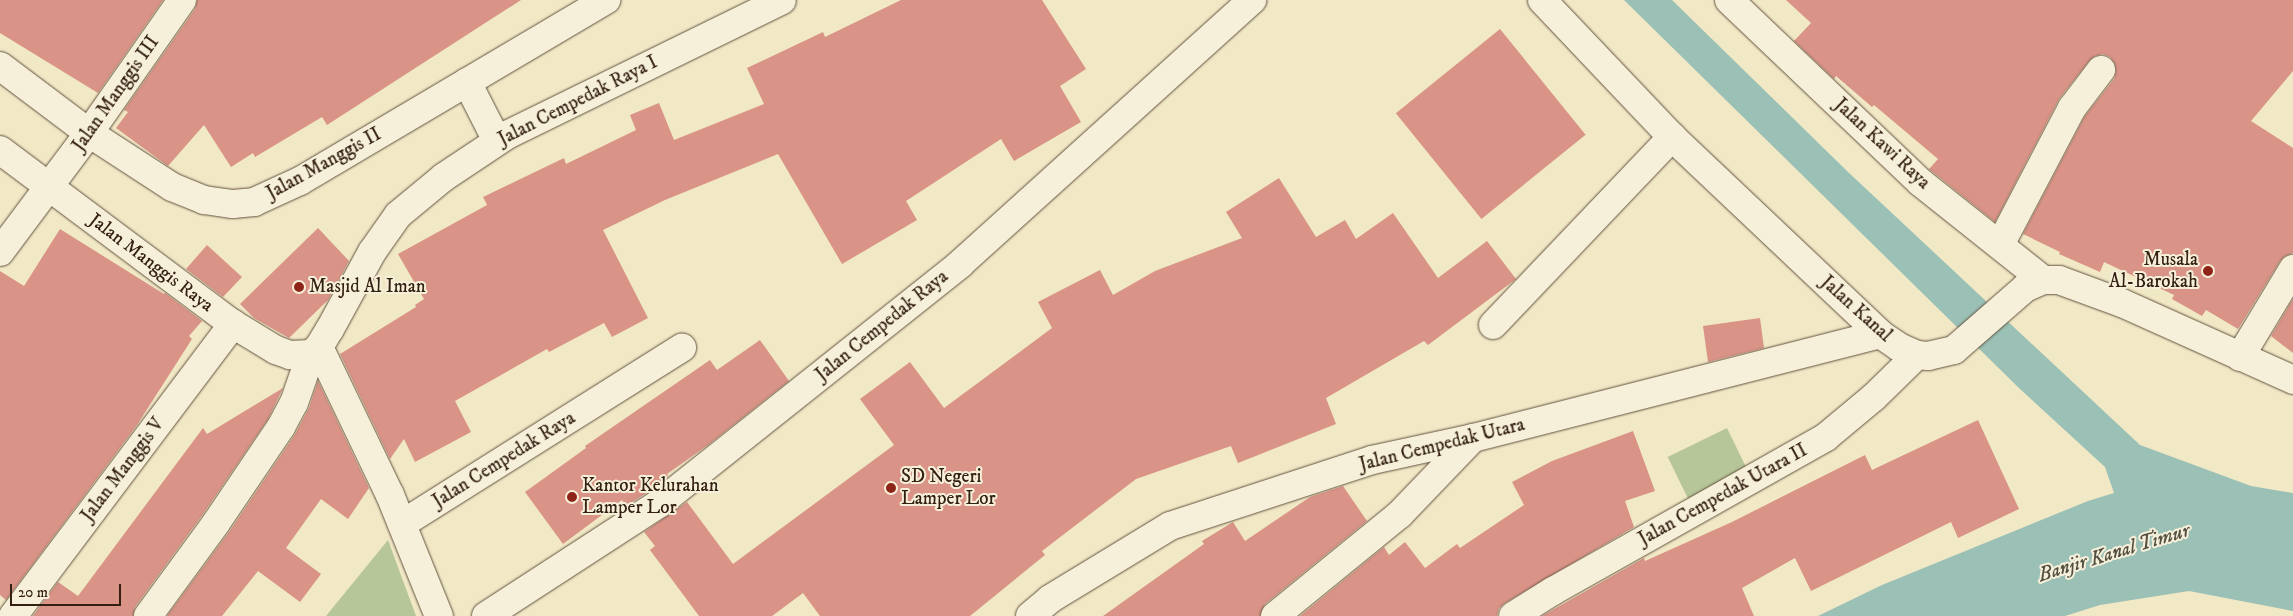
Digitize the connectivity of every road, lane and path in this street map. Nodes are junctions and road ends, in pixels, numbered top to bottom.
1 (182, 0) edge
2 (606, 0) edge
3 (782, 0) edge
4 (1252, 0) edge
5 (1542, 0) edge
6 (1729, 0) edge
7 (0, 66) edge
8 (2100, 70) dead end
9 (467, 82) junction
10 (88, 134) junction
11 (1672, 137) junction
12 (497, 142) junction
13 (0, 150) edge
14 (50, 187) junction
15 (2000, 245) junction
16 (0, 252) edge
17 (2293, 269) edge
18 (2034, 284) junction
19 (233, 324) junction
20 (1493, 325) dead end
21 (1880, 334) junction
22 (682, 348) dead end
23 (315, 350) junction
24 (1917, 355) junction
25 (2240, 357) junction
26 (2293, 380) edge
27 (1473, 438) junction
28 (402, 524) junction
29 (12, 616) edge
30 (148, 616) edge
31 (439, 616) edge
32 (486, 616) edge
33 (1030, 616) edge
34 (1275, 616) edge
35 (1514, 616) edge

1 - 10 street, Jalan Manggis III
2 - 9 street, Jalan Manggis II
3 - 12 street, Jalan Cempedak Raya I
4 - 32 street, Jalan Cempedak Raya
5 - 11 street, Jalan Kanal
6 - 15 street, Jalan Kawi Raya
7 - 10 street, Jalan Manggis II
8 - 15 street
9 - 10 street, Jalan Manggis II
9 - 12 street
10 - 14 street, Jalan Manggis III
11 - 20 street
11 - 21 street, Jalan Kanal
12 - 23 street, Jalan Cempedak Raya I
13 - 14 street, Jalan Manggis Raya
14 - 16 street, Jalan Manggis III
14 - 19 street, Jalan Manggis Raya
15 - 18 street, Jalan Kawi Raya
17 - 25 street
18 - 24 street, Jalan Kanal
18 - 25 street
19 - 23 street, Jalan Manggis Raya
19 - 29 street, Jalan Manggis V
21 - 24 street, Jalan Kanal
21 - 27 street, Jalan Cempedak Utara
22 - 28 street, Jalan Cempedak Raya
23 - 28 street
23 - 30 street, Jalan Cempedak Raya I
24 - 35 street, Jalan Cempedak Utara II
25 - 26 street
27 - 33 street, Jalan Cempedak Utara
27 - 34 street
28 - 31 street

